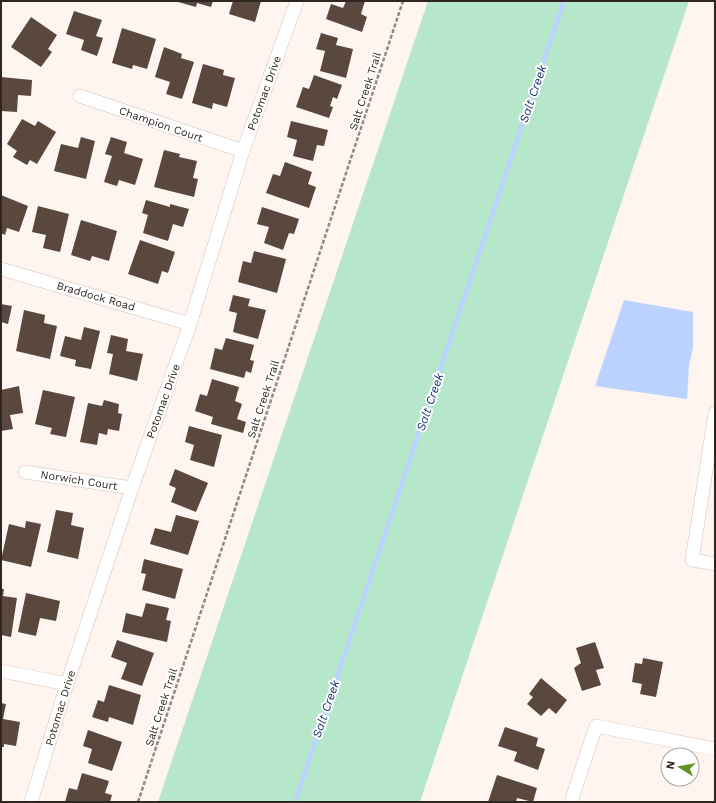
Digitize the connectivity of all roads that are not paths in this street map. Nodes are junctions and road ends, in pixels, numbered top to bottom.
1 (297, 1) edge
2 (80, 96) dead end
3 (243, 151) junction
4 (1, 269) edge
5 (190, 324) junction
6 (715, 413) edge
7 (25, 472) dead end
8 (132, 488) junction
9 (715, 564) edge
10 (1, 671) edge
11 (67, 684) junction
12 (715, 749) edge
13 (31, 802) edge
14 (571, 802) edge

1 - 3 street, Potomac Drive
2 - 3 street, Champion Court
3 - 5 street, Potomac Drive
4 - 5 street, Braddock Road
5 - 8 street, Potomac Drive
6 - 9 street
7 - 8 street, Norwich Court
8 - 11 street, Potomac Drive
10 - 11 street
11 - 13 street, Potomac Drive
12 - 14 street

